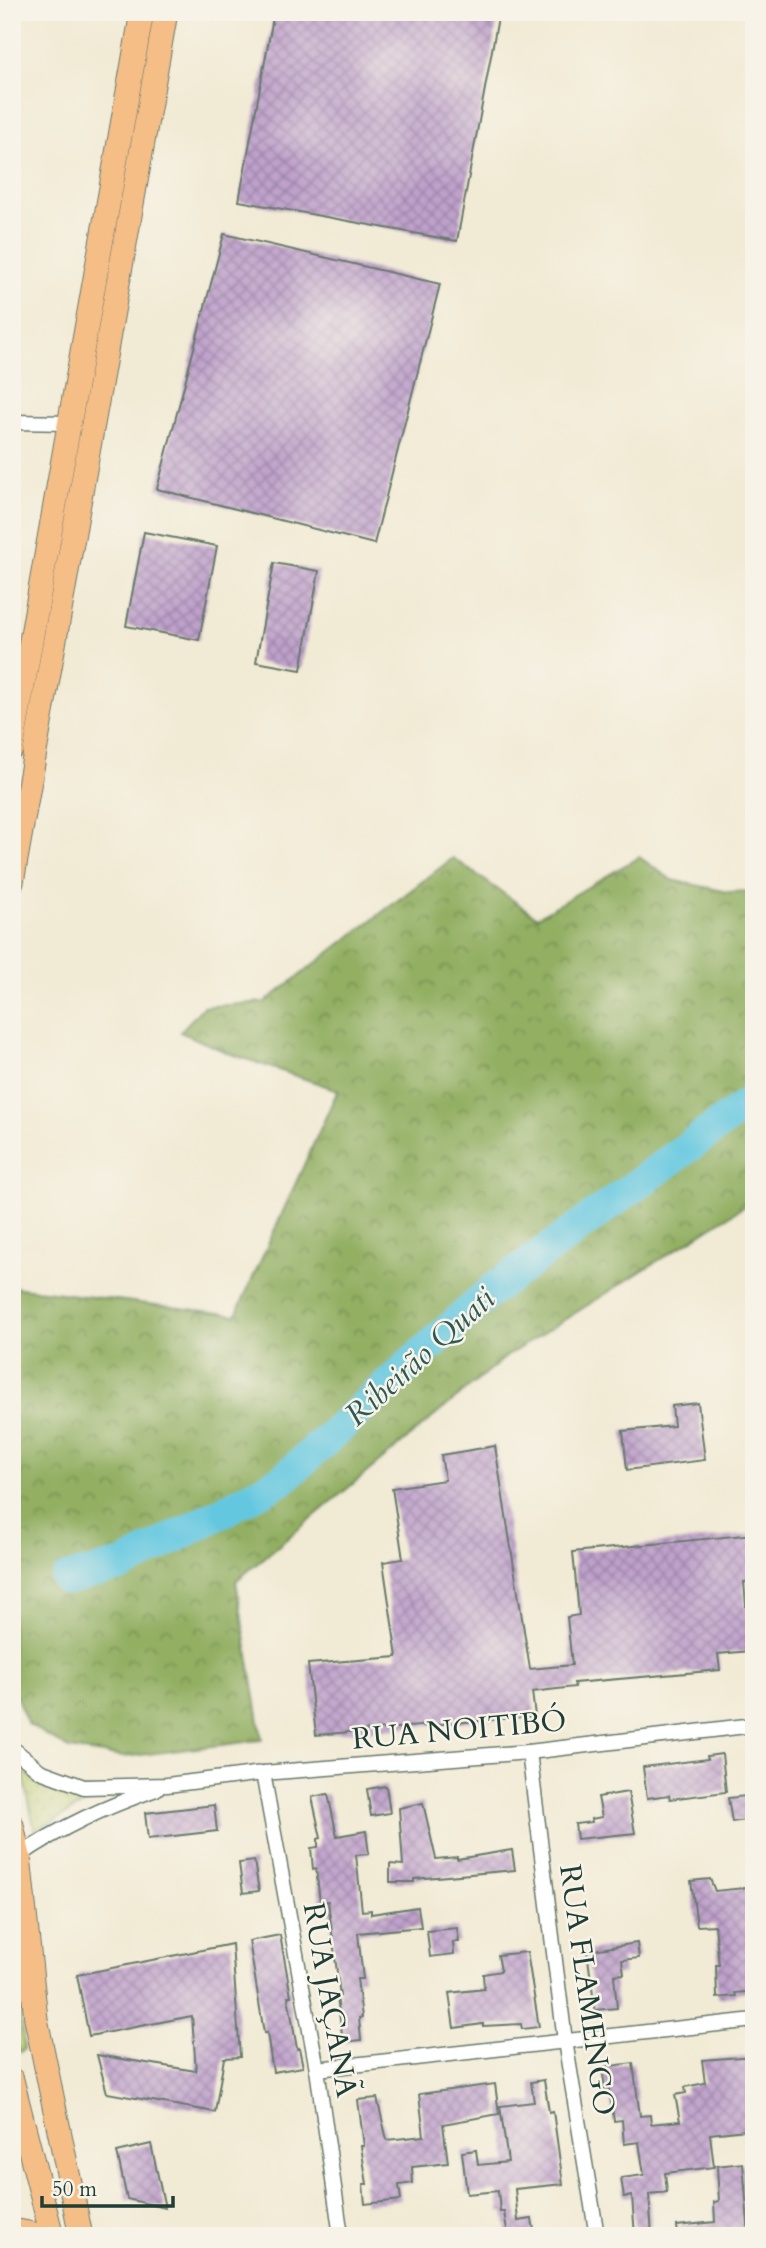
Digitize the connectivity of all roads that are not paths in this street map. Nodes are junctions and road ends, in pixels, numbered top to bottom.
1 (142, 12) edge
2 (166, 12) edge
3 (12, 422) edge
4 (70, 423) junction
5 (12, 748) edge
6 (12, 882) edge
7 (754, 1725) edge
8 (12, 1748) edge
9 (529, 1752) junction
10 (263, 1773) junction
11 (167, 1785) junction
12 (12, 1825) edge
13 (15, 1858) edge
14 (754, 2020) edge
15 (565, 2041) junction
16 (317, 2069) junction
17 (12, 2080) edge
18 (12, 2230) edge
19 (46, 2236) edge
20 (52, 2236) edge
21 (81, 2236) edge
22 (341, 2236) edge
23 (597, 2236) edge

1 - 4 highway
2 - 6 highway
3 - 4 street
4 - 5 highway
7 - 9 street, RUA NOITIBÓ
8 - 11 street, RUA NOITIBÓ
9 - 10 street, RUA NOITIBÓ
9 - 15 street, RUA FLAMENGO
10 - 11 street, RUA NOITIBÓ
10 - 16 street, RUA JAÇANÃ
11 - 13 street, RUA NOITIBÓ
12 - 13 highway
13 - 21 highway
14 - 15 street
15 - 16 street
15 - 23 street, RUA FLAMENGO
16 - 22 street, RUA JAÇANÃ
17 - 20 highway
18 - 19 highway

